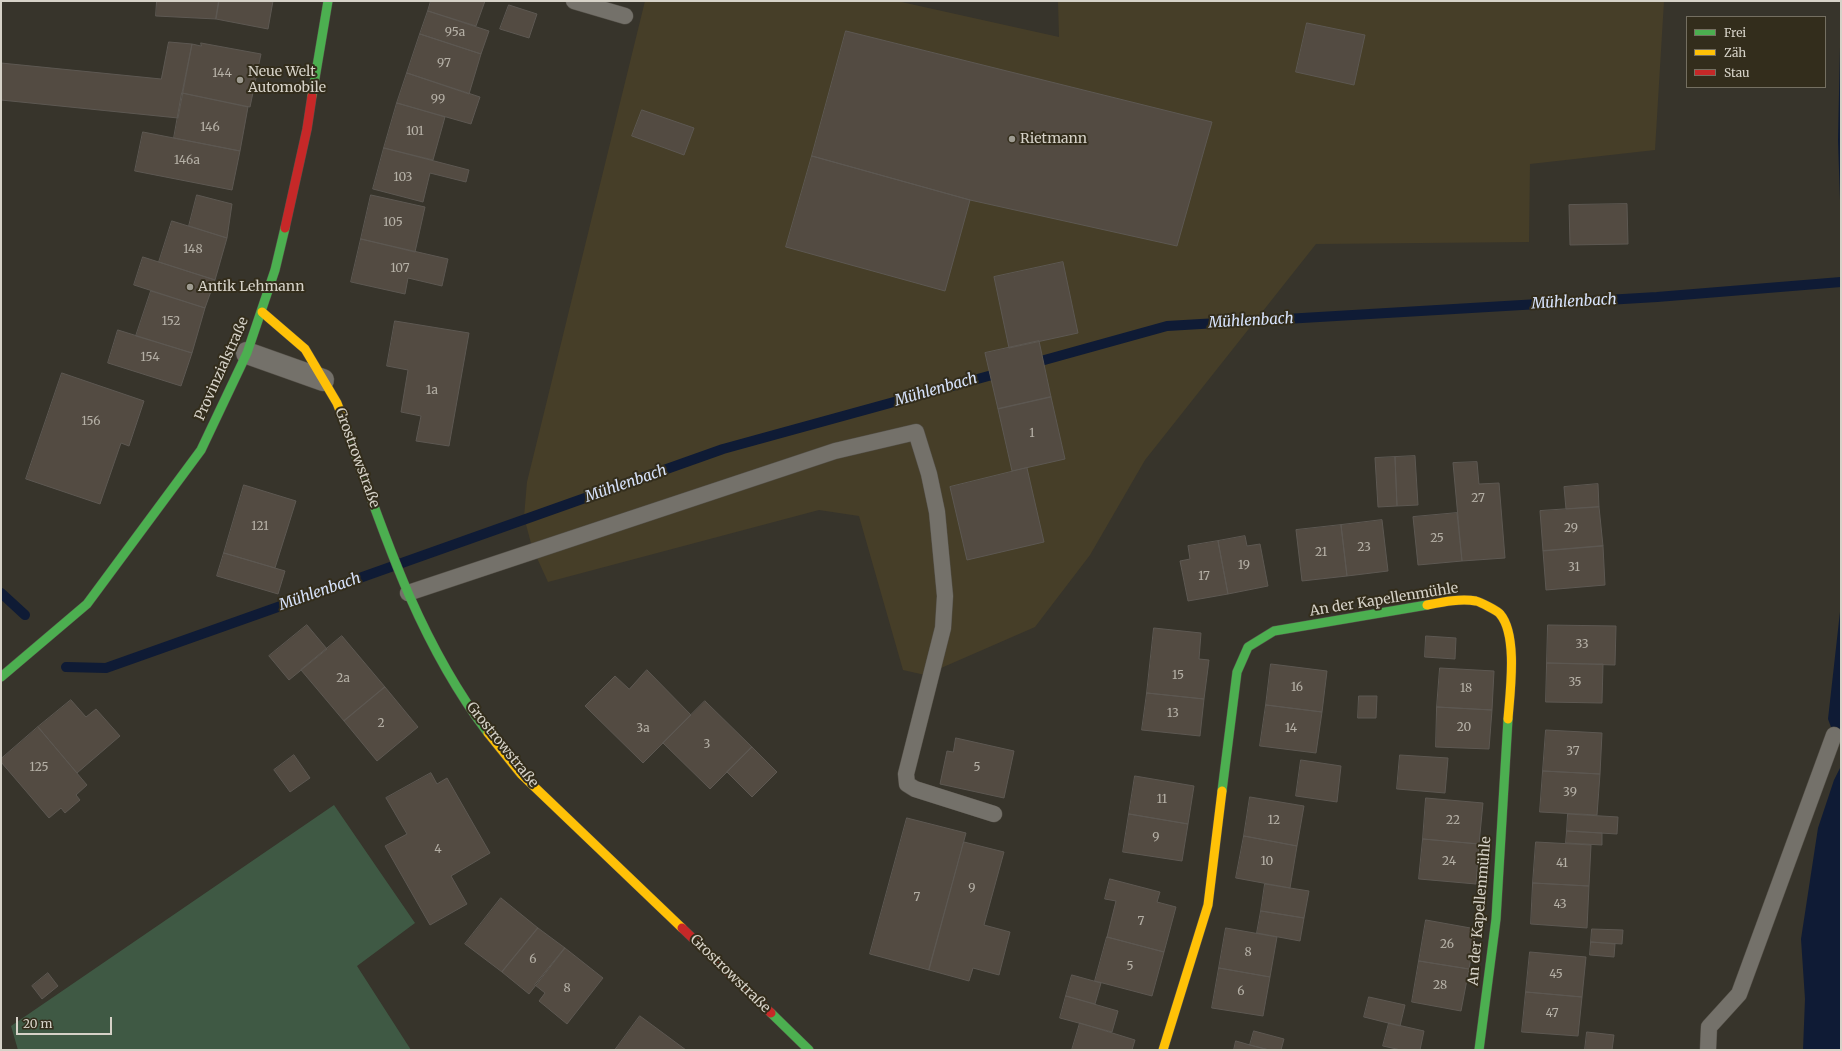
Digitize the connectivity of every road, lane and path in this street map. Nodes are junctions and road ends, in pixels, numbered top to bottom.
1 (328, 1) edge
2 (574, 1) edge
3 (625, 16) dead end
4 (262, 312) junction
5 (247, 353) junction
6 (323, 380) junction
7 (408, 593) junction
8 (1, 677) edge
9 (1834, 735) dead end
10 (994, 814) dead end
11 (809, 1050) edge
12 (1163, 1050) edge
13 (1479, 1050) edge
14 (1708, 1050) edge

1 - 4 street, Provinzialstraße
2 - 3 lane
4 - 5 street, Provinzialstraße
4 - 6 street, Grostrowstraße
5 - 6 street
5 - 8 street, Provinzialstraße
6 - 7 street, Grostrowstraße
7 - 10 lane
7 - 11 street, Grostrowstraße
9 - 14 lane
12 - 13 street, An der Kapellenmühle

